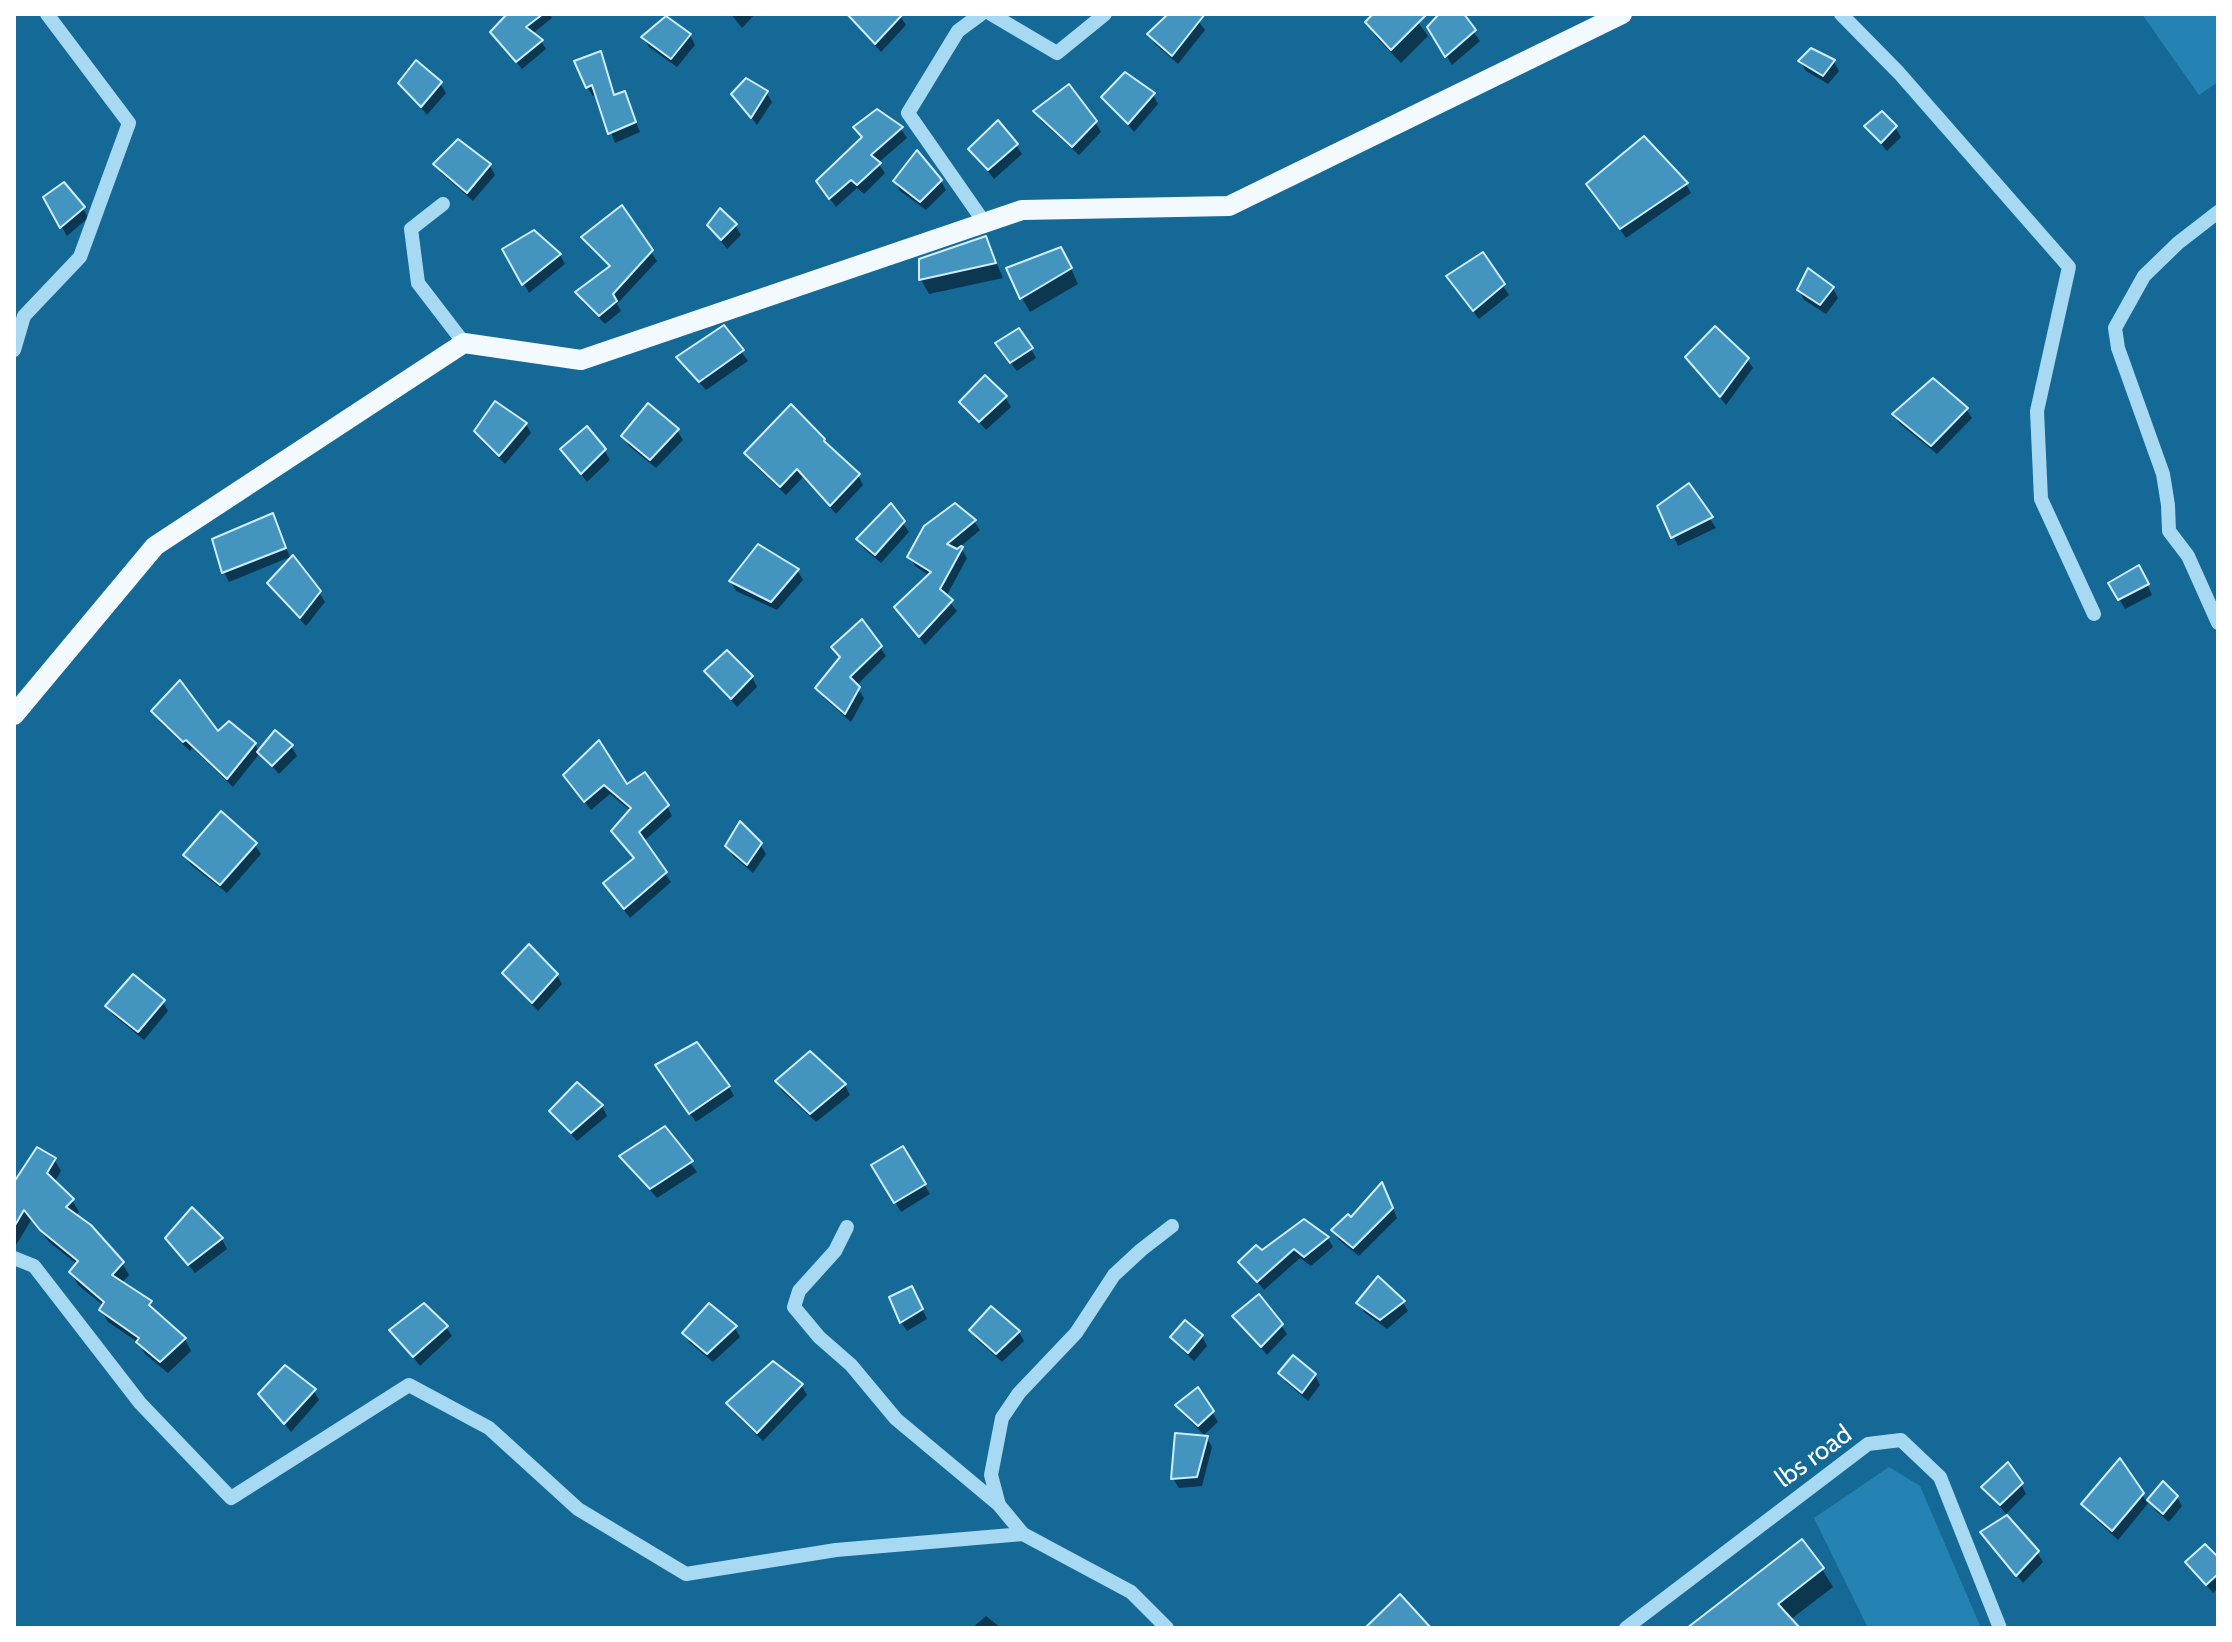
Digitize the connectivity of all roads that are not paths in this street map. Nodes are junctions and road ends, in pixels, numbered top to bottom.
1 (47, 14) edge
2 (981, 14) edge
3 (991, 14) edge
4 (1105, 14) edge
5 (1622, 14) edge
6 (1841, 14) edge
7 (443, 204) dead end
8 (2218, 212) edge
9 (984, 222) junction
10 (464, 343) junction
11 (14, 350) edge
12 (2094, 614) dead end
13 (2218, 623) edge
14 (14, 715) edge
15 (1172, 1226) dead end
16 (847, 1227) dead end
17 (14, 1258) edge
18 (999, 1505) junction
19 (1023, 1534) junction
20 (1167, 1628) edge
21 (1626, 1628) edge
22 (2000, 1628) edge

1 - 11 street
2 - 9 street
3 - 4 street
5 - 9 main road
6 - 12 street
7 - 10 street
8 - 13 street
9 - 10 main road
10 - 14 main road
15 - 18 street
16 - 18 street
17 - 19 street
18 - 19 street
19 - 20 street
21 - 22 street, lbs road

